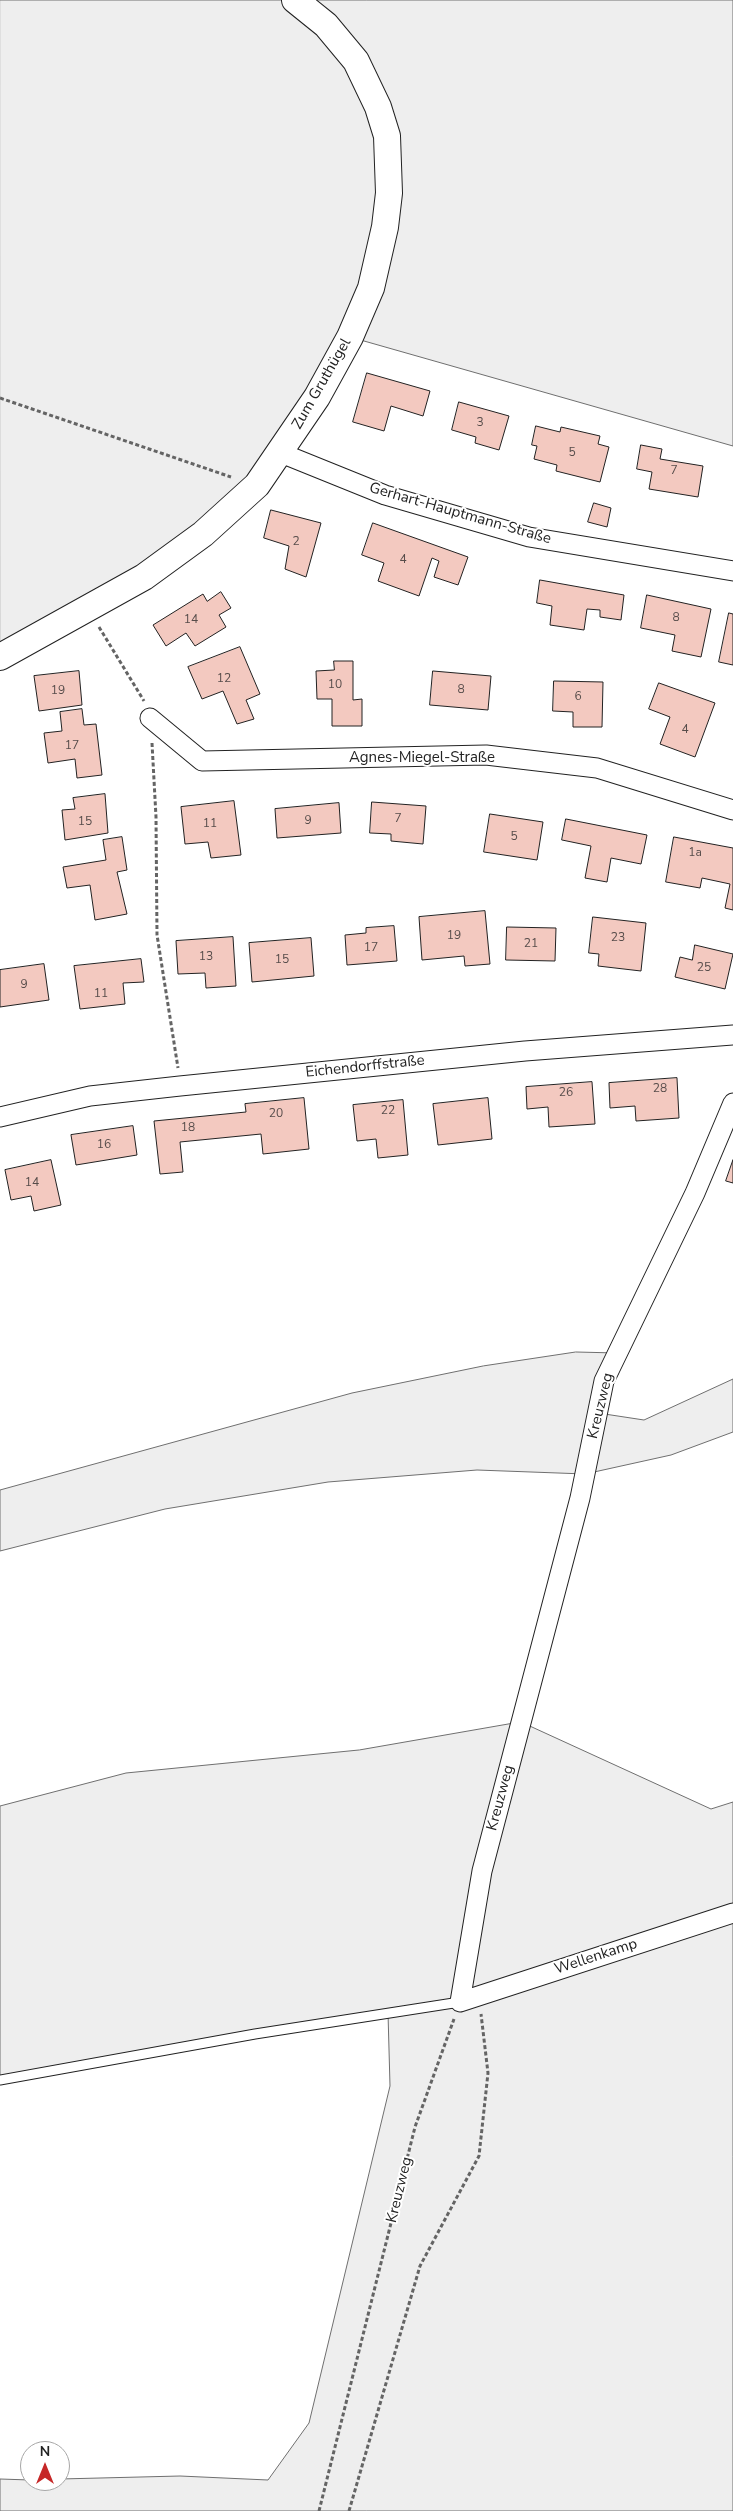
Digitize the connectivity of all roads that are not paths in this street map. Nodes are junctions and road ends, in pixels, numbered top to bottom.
1 (295, 0) edge
2 (281, 453) junction
3 (733, 571) edge
4 (0, 657) edge
5 (150, 718) road end
6 (733, 810) edge
7 (733, 1035) edge
8 (733, 1103) edge
9 (0, 1117) edge
10 (733, 1913) edge
11 (460, 2002) junction
12 (0, 2080) edge

1 - 2 street, Zum Gruthügel
2 - 3 street, Gerhart-Hauptmann-Straße
2 - 4 street, Zum Gruthügel
5 - 6 street, Agnes-Miegel-Straße
7 - 9 street, Eichendorffstraße
8 - 11 street, Kreuzweg
10 - 11 street, Wellenkamp
11 - 12 lane

